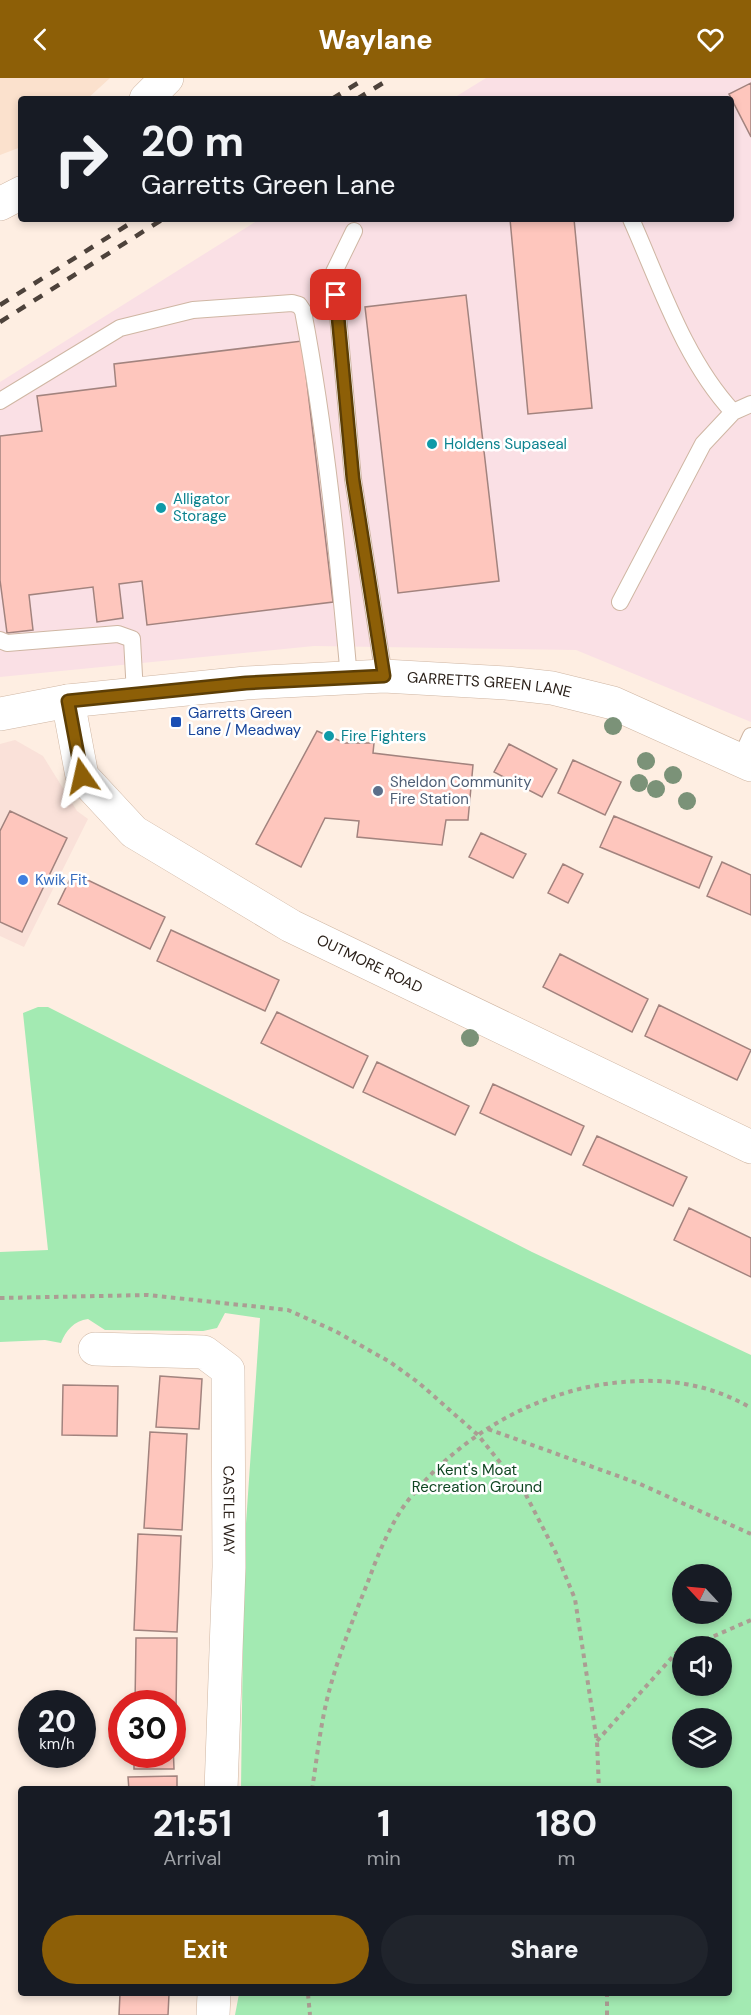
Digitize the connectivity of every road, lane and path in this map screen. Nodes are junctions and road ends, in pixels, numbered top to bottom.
1 (167, 78) edge
2 (149, 96) edge
3 (18, 195) edge
4 (0, 204) edge
5 (632, 222) edge
6 (354, 231) dead end
7 (0, 401) edge
8 (751, 404) edge
9 (733, 412) junction
10 (620, 602) dead end
11 (0, 640) edge
12 (384, 676) junction
13 (348, 678) junction
14 (135, 694) junction
15 (68, 701) junction
16 (0, 714) edge
17 (747, 754) edge
18 (751, 1147) edge
19 (0, 1298) edge
20 (94, 1349) dead end
21 (751, 1408) edge
22 (488, 1429) junction
23 (478, 1435) junction
24 (751, 1534) edge
25 (751, 1620) edge
26 (714, 1636) edge
27 (672, 1658) edge
28 (597, 1742) junction
29 (221, 1786) edge
30 (313, 1786) edge
31 (599, 1786) edge
32 (214, 1996) edge
33 (308, 1996) edge
34 (607, 1996) edge
35 (213, 2015) edge
36 (310, 2015) edge
37 (607, 2015) edge

1 - 2 street
3 - 4 street
5 - 9 lane
6 - 12 lane
7 - 13 lane
8 - 9 lane
9 - 10 lane
11 - 14 lane
12 - 13 street, GARRETTS GREEN LANE
12 - 17 street, GARRETTS GREEN LANE
13 - 14 street, GARRETTS GREEN LANE
14 - 15 street, GARRETTS GREEN LANE
15 - 16 street, GARRETTS GREEN LANE
15 - 18 street, OUTMORE ROAD
19 - 23 path
20 - 29 street, CASTLE WAY
21 - 22 path
22 - 23 path
22 - 24 path
23 - 28 path
23 - 30 path
25 - 26 path
27 - 28 path
28 - 31 path
32 - 35 street
33 - 36 path
34 - 37 path

